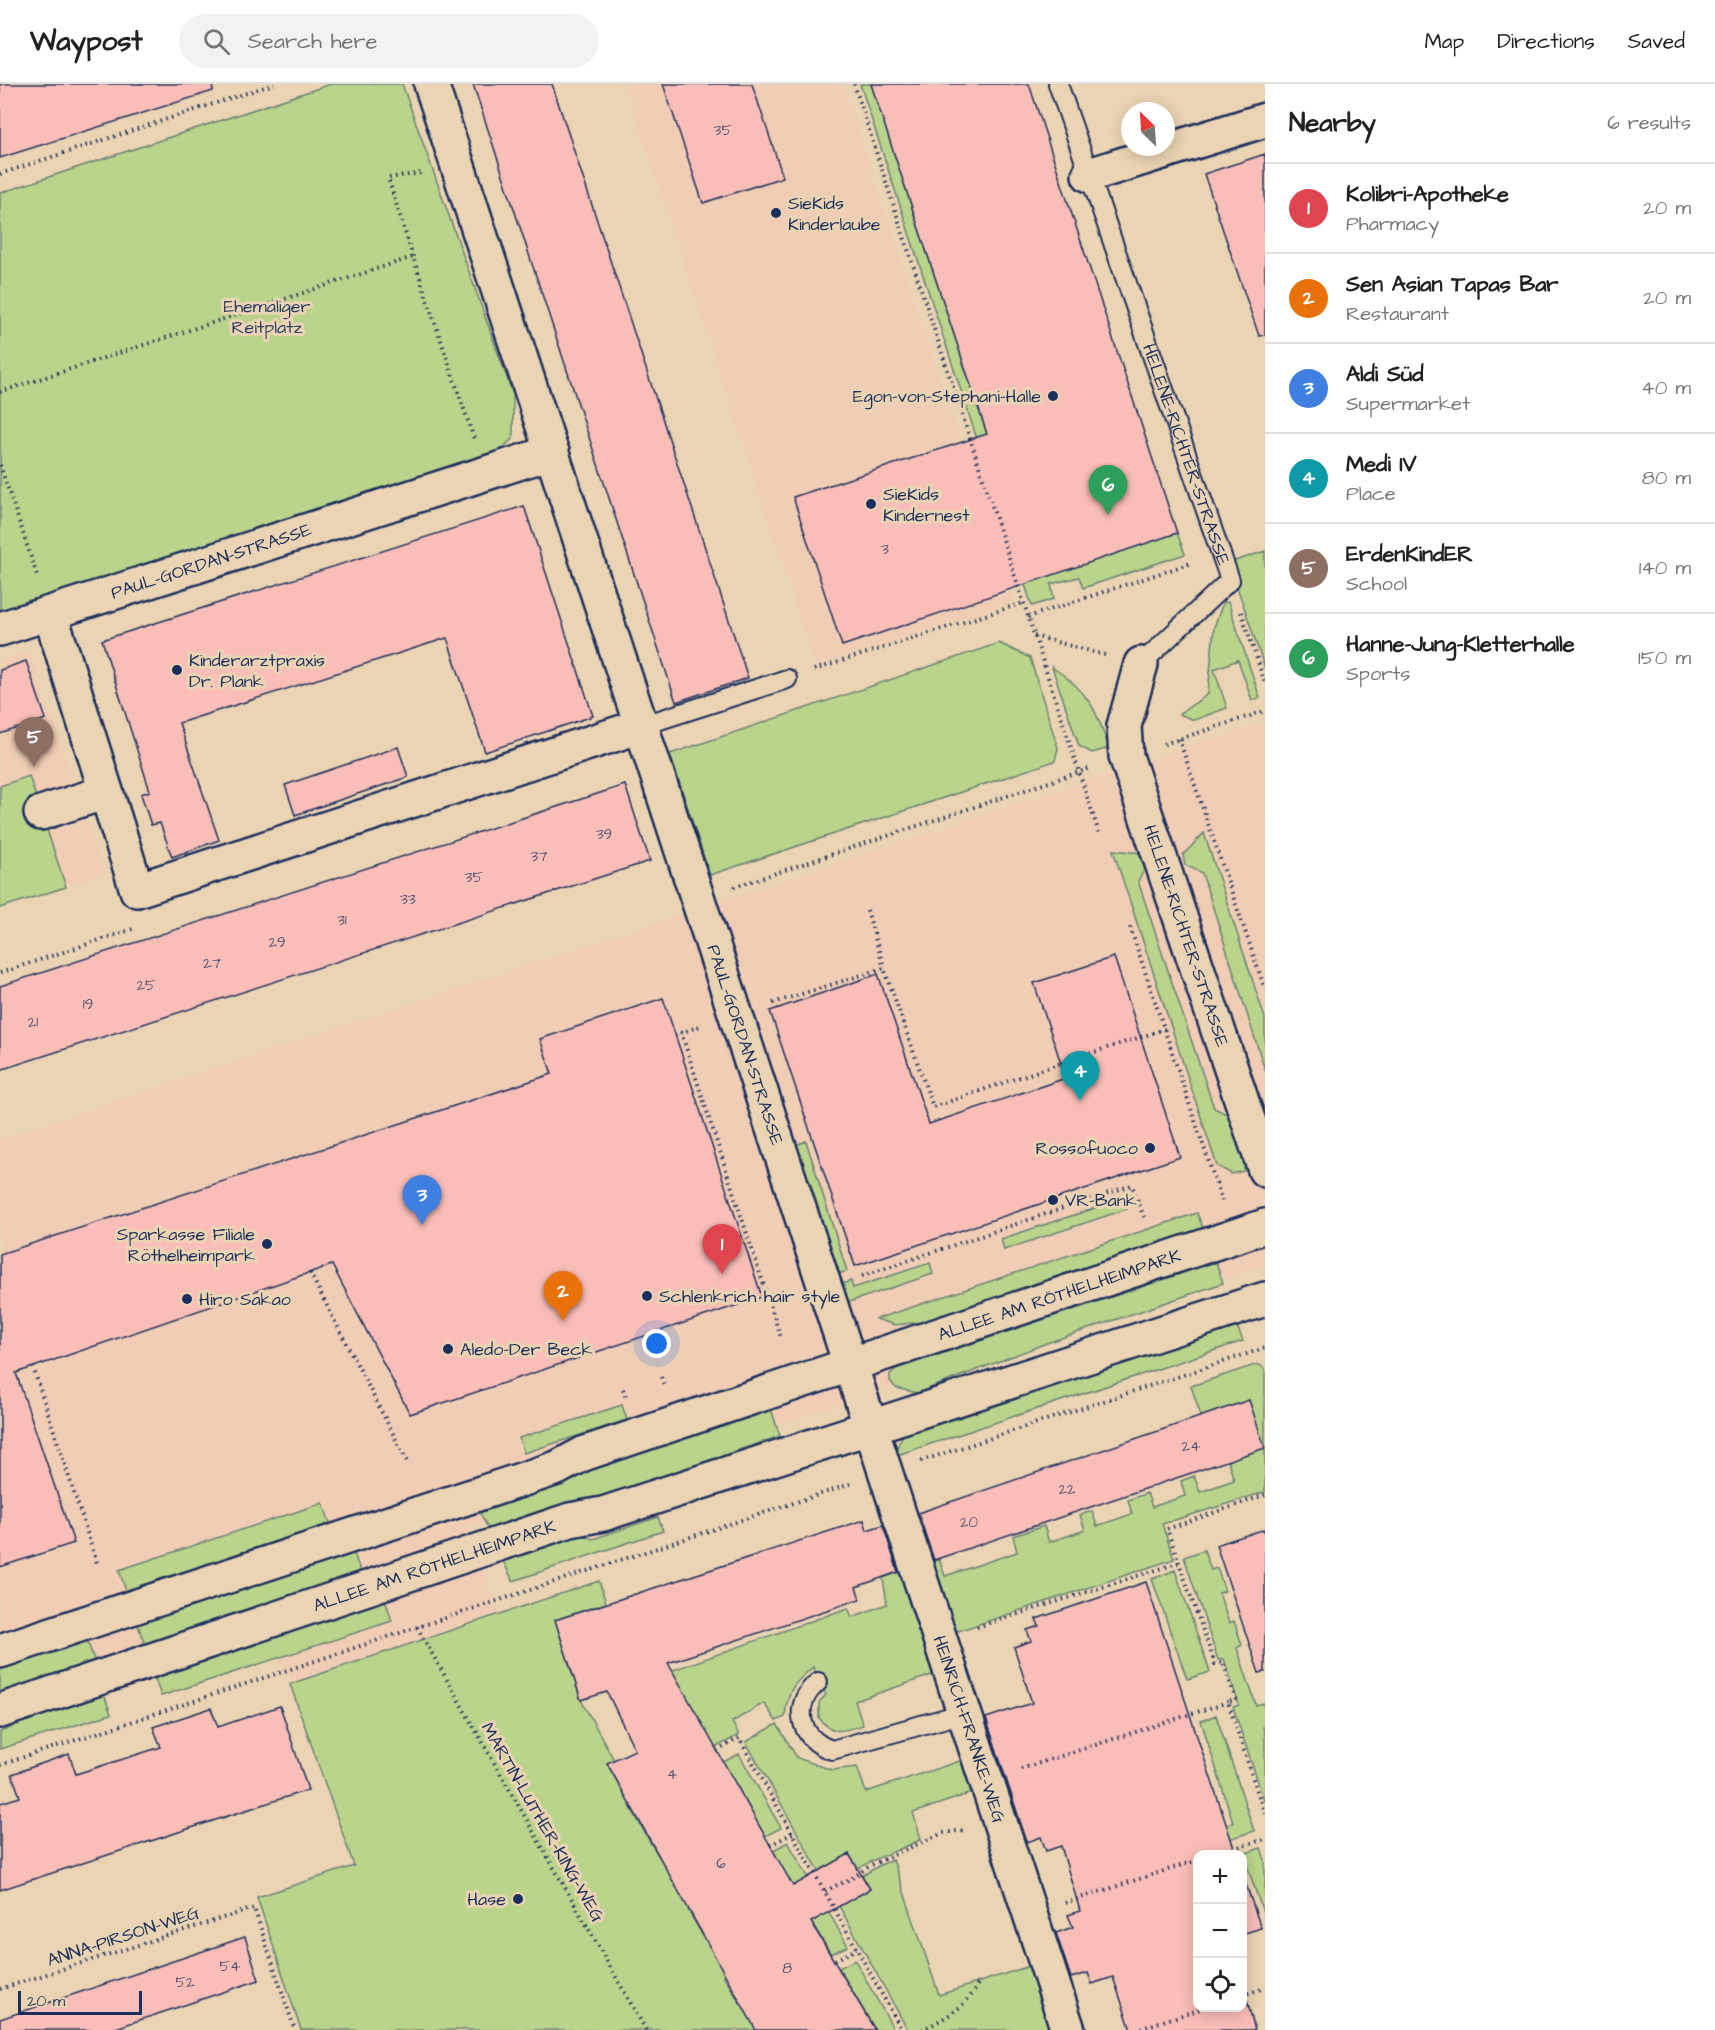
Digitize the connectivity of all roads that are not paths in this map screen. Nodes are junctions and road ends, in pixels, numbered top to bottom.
1 (431, 84) edge
2 (1058, 84) edge
3 (1265, 120) edge
4 (1089, 176) junction
5 (552, 452) junction
6 (45, 598) junction
7 (0, 629) edge
8 (1141, 664) joint
9 (788, 679) road end
10 (642, 726) junction
11 (106, 792) junction
12 (41, 813) dead end
13 (1265, 1170) edge
14 (1265, 1226) edge
15 (1265, 1299) edge
16 (851, 1363) junction
17 (872, 1429) junction
18 (0, 1651) edge
19 (818, 1682) dead end
20 (0, 1712) edge
21 (964, 1713) junction
22 (1068, 2030) edge

1 - 5 street, PAUL-GORDAN-STRASSE
2 - 4 lane, HELENE-RICHTER-STRASSE
3 - 4 street
4 - 8 lane, HELENE-RICHTER-STRASSE
5 - 6 street, PAUL-GORDAN-STRASSE
5 - 10 street, PAUL-GORDAN-STRASSE
6 - 7 street, PAUL-GORDAN-STRASSE
6 - 11 street
8 - 13 street, HELENE-RICHTER-STRASSE
9 - 10 lane
10 - 11 street
10 - 16 street, PAUL-GORDAN-STRASSE
11 - 12 street
14 - 16 street, ALLEE AM RÖTHELHEIMPARK
15 - 17 street, ALLEE AM RÖTHELHEIMPARK
16 - 17 street
16 - 18 street, ALLEE AM RÖTHELHEIMPARK
17 - 20 street, ALLEE AM RÖTHELHEIMPARK
17 - 21 street, HEINRICH-FRANKE-WEG
19 - 21 lane
21 - 22 street, HEINRICH-FRANKE-WEG

